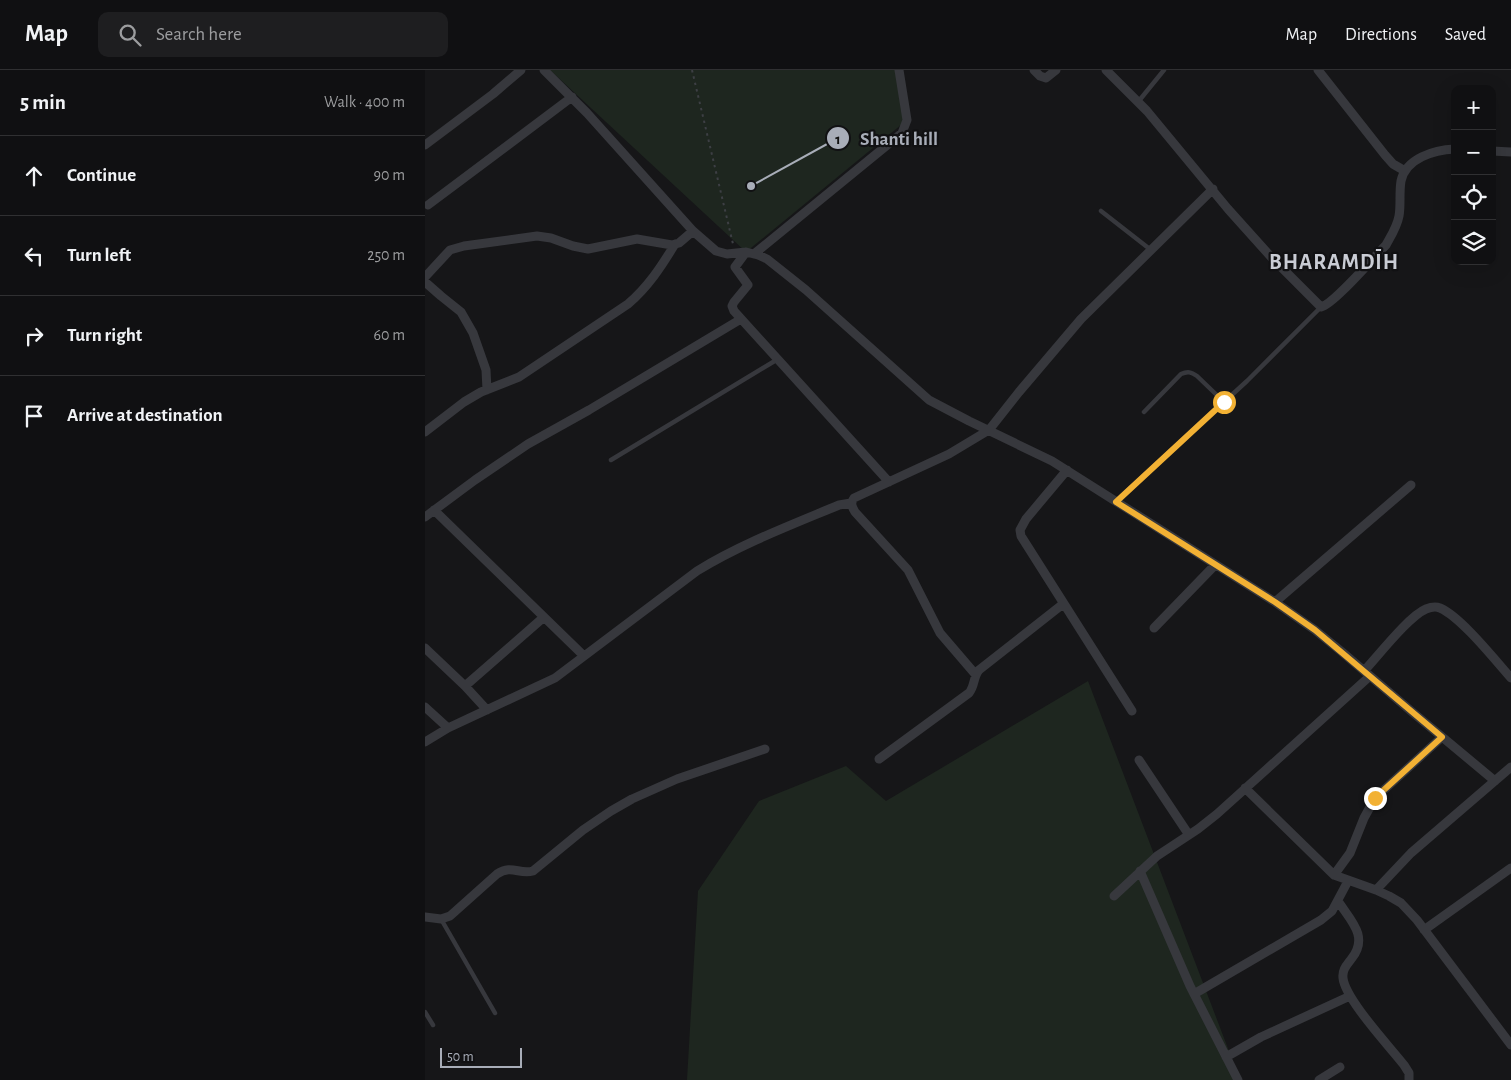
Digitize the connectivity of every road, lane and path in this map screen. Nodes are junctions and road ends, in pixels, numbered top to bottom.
1 (521, 70) edge
2 (545, 70) edge
3 (692, 70) edge
4 (899, 70) edge
5 (1034, 70) edge
6 (1056, 70) edge
7 (1106, 70) edge
8 (1164, 70) edge
9 (1318, 70) edge
10 (571, 97) junction
11 (1138, 102) junction
12 (425, 144) edge
13 (1451, 150) edge
14 (1496, 151) edge
15 (1511, 152) edge
16 (1405, 171) junction
17 (1213, 189) junction
18 (428, 205) dead end
19 (1101, 211) dead end
20 (693, 231) junction
21 (675, 244) junction
22 (1151, 250) junction
23 (735, 253) junction
24 (750, 253) junction
25 (425, 277) edge
26 (425, 282) edge
27 (1321, 307) junction
28 (741, 319) junction
29 (778, 359) junction
30 (487, 390) junction
31 (1224, 402) junction
32 (1144, 412) dead end
33 (989, 430) junction
34 (425, 432) edge
35 (611, 460) dead end
36 (1067, 470) junction
37 (889, 482) junction
38 (1411, 485) dead end
39 (1116, 502) junction
40 (851, 503) junction
41 (434, 510) junction
42 (425, 517) edge
43 (1215, 565) junction
44 (1275, 602) junction
45 (1063, 604) junction
46 (544, 617) junction
47 (1154, 628) dead end
48 (425, 648) edge
49 (585, 656) junction
50 (1367, 674) junction
51 (976, 675) junction
52 (1511, 678) edge
53 (465, 686) junction
54 (425, 707) edge
55 (487, 710) junction
56 (1132, 711) dead end
57 (448, 728) junction
58 (1442, 737) junction
59 (425, 742) edge
60 (765, 748) dead end
61 (879, 759) dead end
62 (1139, 760) dead end
63 (1511, 767) edge
64 (1495, 781) junction
65 (1245, 788) junction
66 (1189, 835) junction
67 (1140, 871) junction
68 (1510, 872) edge
69 (1334, 876) junction
70 (1348, 881) junction
71 (1376, 890) junction
72 (1113, 896) dead end
73 (1338, 901) junction
74 (425, 917) edge
75 (441, 919) junction
76 (1425, 930) junction
77 (1194, 994) junction
78 (1350, 996) junction
79 (425, 1012) edge
80 (495, 1013) dead end
81 (433, 1025) dead end
82 (1511, 1044) edge
83 (1226, 1057) junction
84 (1340, 1067) dead end
85 (1238, 1080) edge
86 (1319, 1080) edge
87 (1409, 1080) edge

1 - 12 street
2 - 10 street
3 - 23 path
4 - 24 street
5 - 6 street
7 - 11 street
8 - 11 lane
9 - 16 street
10 - 18 street
10 - 20 street
11 - 17 street
13 - 16 street
14 - 15 street
16 - 27 street
17 - 22 street
17 - 27 street
19 - 22 lane
20 - 21 street
20 - 23 street
21 - 25 street
21 - 30 street
22 - 33 street
23 - 24 street
24 - 28 street
24 - 33 street
26 - 30 street
27 - 31 lane
28 - 29 street
28 - 41 street
29 - 35 lane
29 - 37 street
30 - 34 street
31 - 32 lane
31 - 39 lane
33 - 36 street
33 - 37 street
36 - 39 street
36 - 45 street
37 - 40 street
38 - 44 street
39 - 43 street
40 - 49 street
40 - 51 street
41 - 42 street
41 - 46 street
43 - 44 street
43 - 47 street
44 - 50 street
45 - 51 street
45 - 56 street
46 - 49 street
46 - 53 street
48 - 53 street
49 - 55 street
50 - 52 street
50 - 58 street
50 - 65 street
51 - 61 street
53 - 55 street
54 - 57 street
55 - 57 street
57 - 59 street
58 - 64 street
58 - 69 street
60 - 75 street
62 - 66 street
63 - 64 street
64 - 71 street
65 - 66 street
65 - 69 street
66 - 67 street
67 - 72 street
67 - 77 street
68 - 76 street
69 - 70 street
70 - 71 street
70 - 73 street
71 - 76 street
73 - 77 street
73 - 78 street
74 - 75 street
75 - 80 lane
76 - 82 street
77 - 83 street
78 - 83 street
78 - 87 street
79 - 81 lane
83 - 85 street
84 - 86 street

